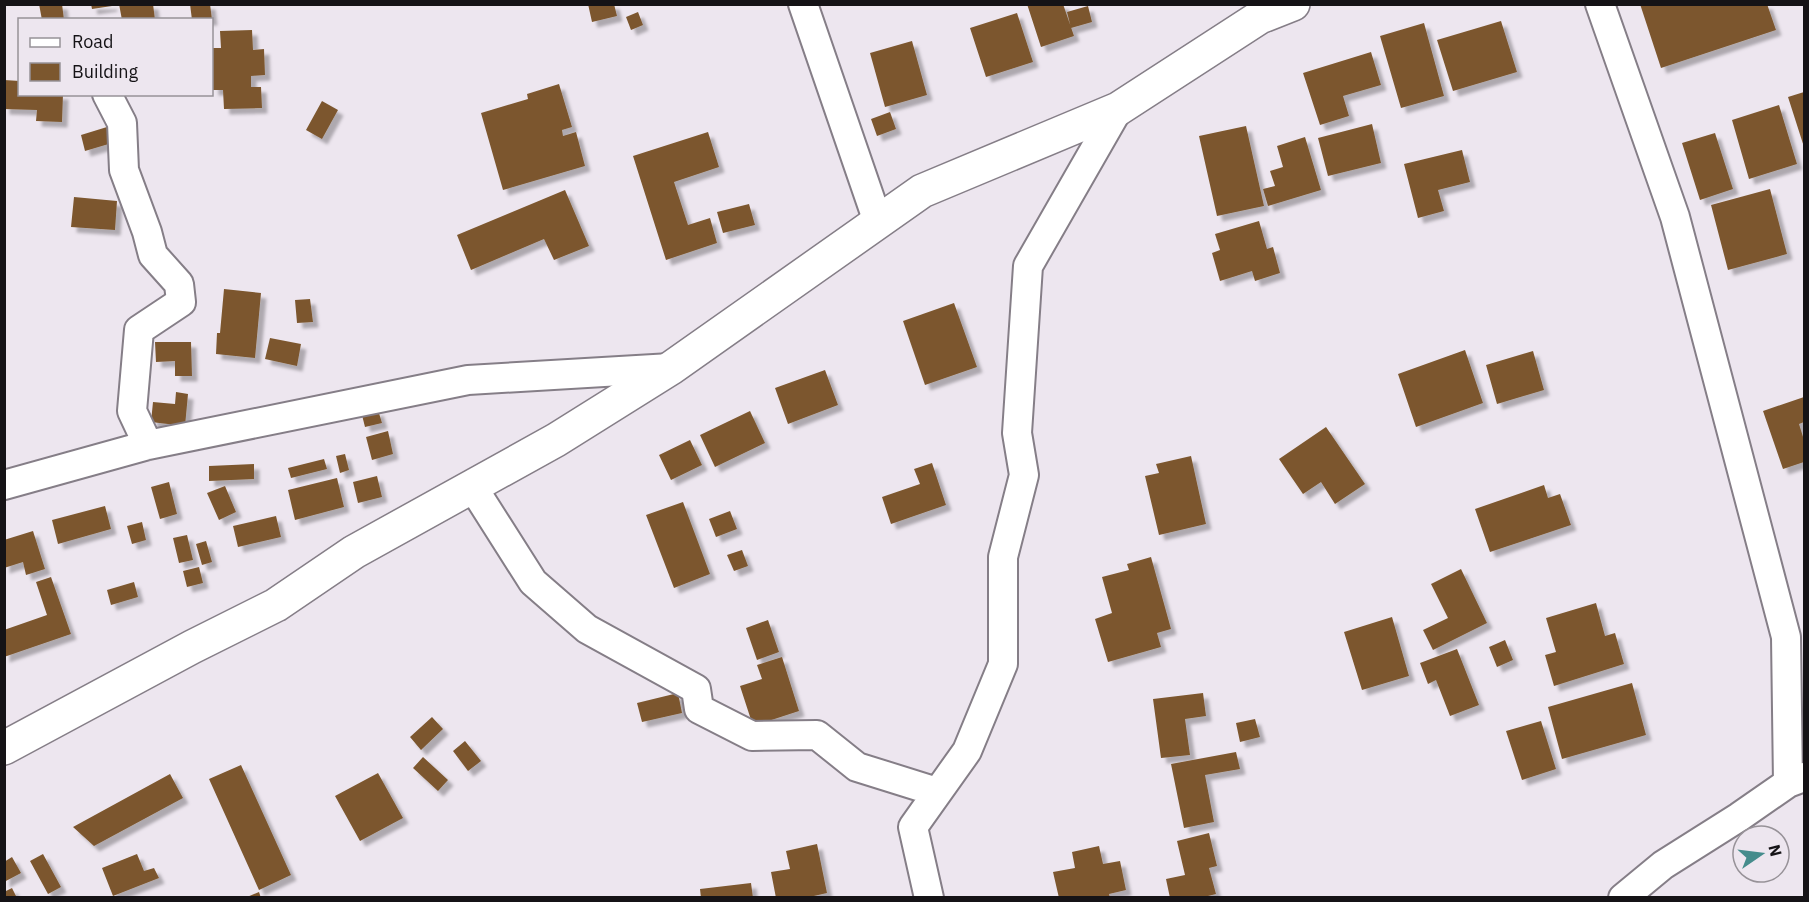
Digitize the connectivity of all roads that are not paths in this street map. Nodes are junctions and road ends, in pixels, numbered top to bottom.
1 (803, 4) edge
2 (1293, 4) edge
3 (1600, 4) edge
4 (1258, 11) edge
5 (108, 96) edge
6 (1118, 109) junction
7 (878, 222) junction
8 (671, 368) junction
9 (148, 445) junction
10 (4, 485) edge
11 (472, 486) junction
12 (4, 748) edge
13 (1796, 780) edge
14 (937, 792) junction
15 (929, 897) edge
16 (1623, 897) edge

1 - 7 street
2 - 4 street
3 - 13 street
4 - 6 street
5 - 9 street
6 - 7 street
6 - 14 street
7 - 8 street
8 - 9 street
8 - 11 street
9 - 10 street
11 - 12 street
11 - 14 street
13 - 16 street
14 - 15 street

